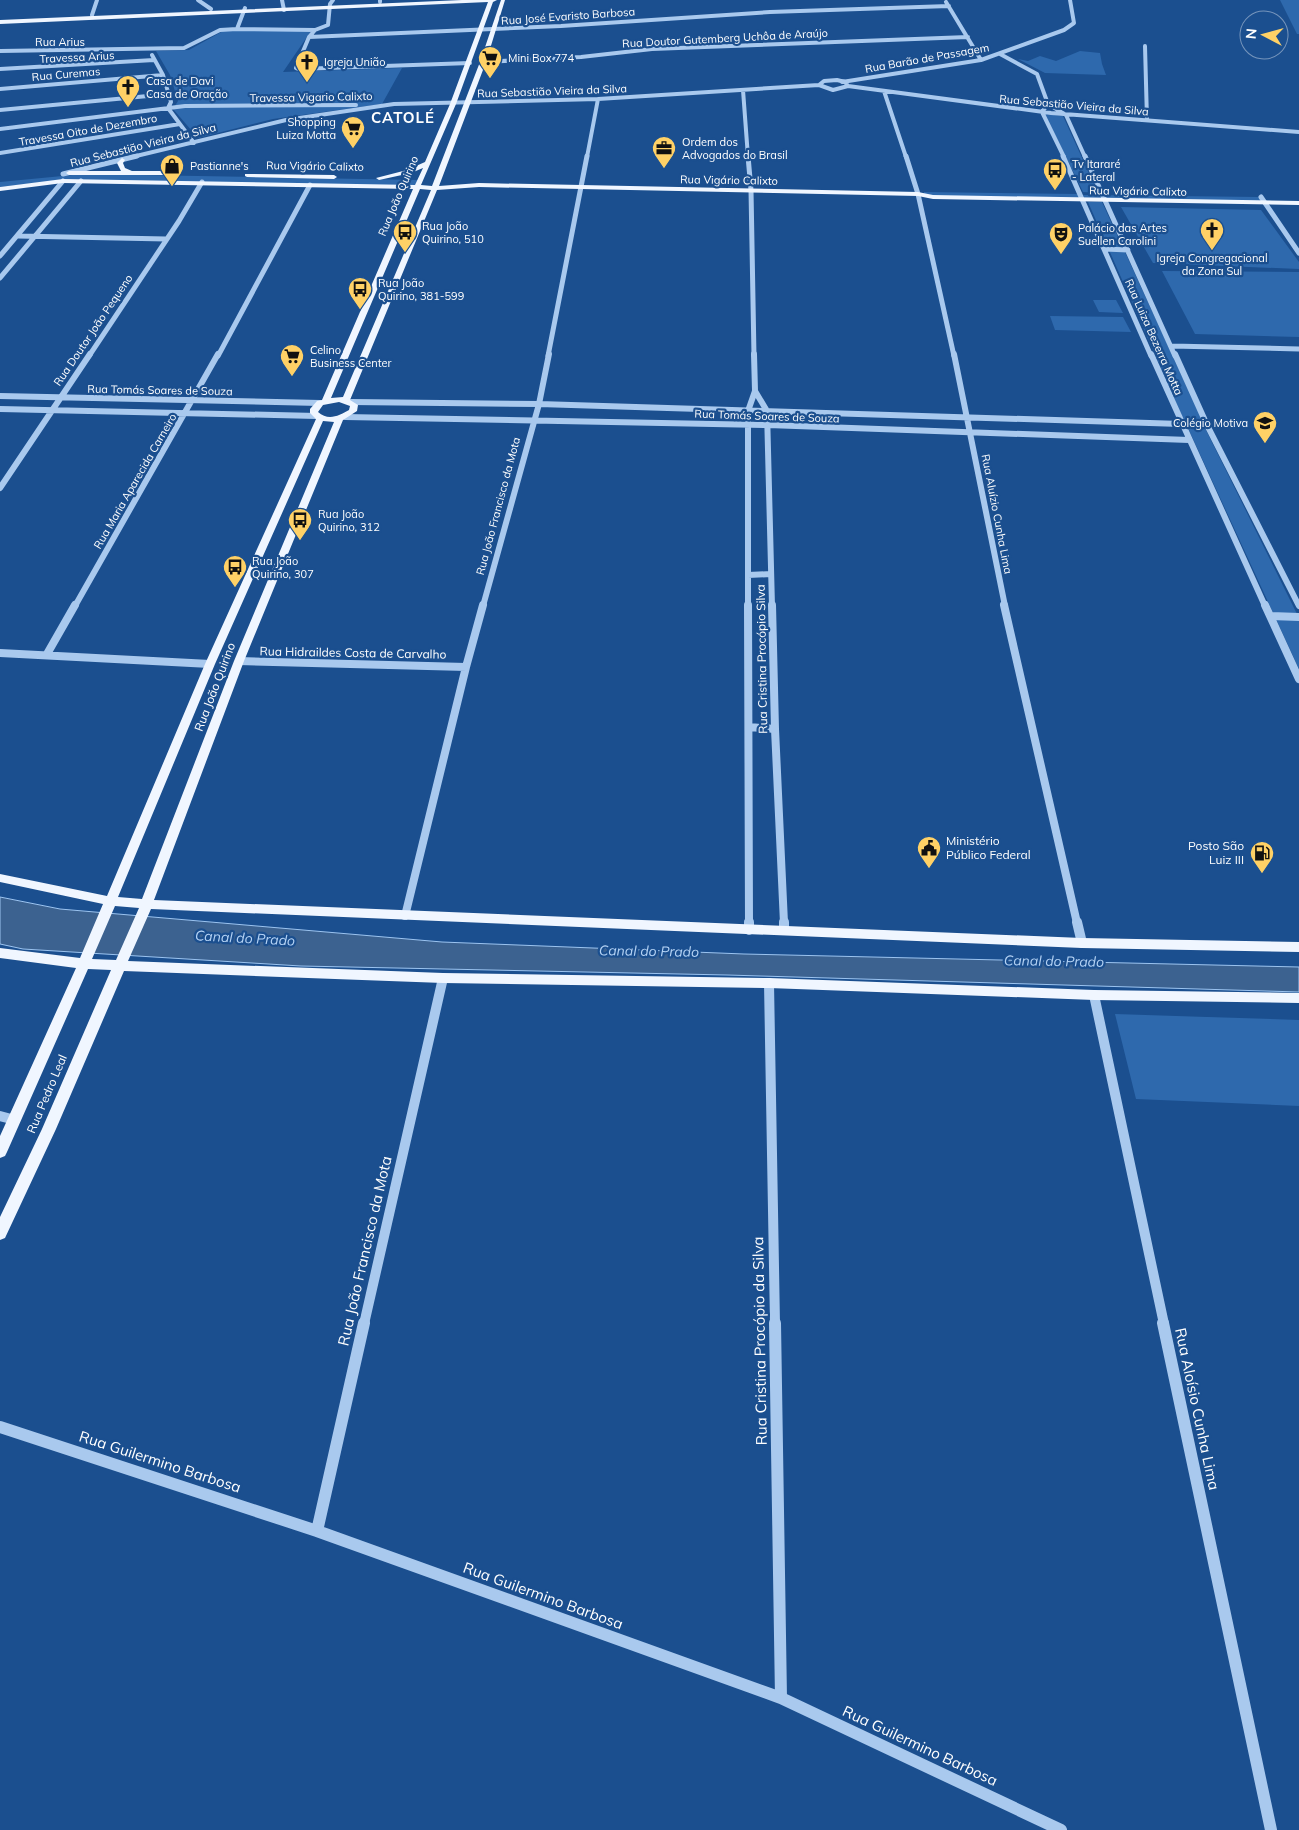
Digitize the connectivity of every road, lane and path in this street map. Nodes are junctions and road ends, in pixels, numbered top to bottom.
1 (97, 0) edge
2 (198, 0) edge
3 (282, 0) edge
4 (428, 0) edge
5 (491, 0) edge
6 (495, 0) edge
7 (503, 0) edge
8 (944, 0) edge
9 (1070, 0) edge
10 (380, 1) edge
11 (331, 4) edge
12 (949, 6) junction
13 (284, 8) junction
14 (211, 9) junction
15 (244, 10) junction
16 (92, 15) junction
17 (0, 18) edge
18 (0, 22) edge
19 (237, 29) junction
20 (482, 29) junction
21 (495, 29) junction
22 (316, 30) junction
23 (309, 37) junction
24 (968, 37) junction
25 (1145, 46) dead end
26 (150, 50) junction
27 (0, 51) edge
28 (1000, 54) junction
29 (154, 60) junction
30 (981, 60) junction
31 (483, 62) junction
32 (470, 63) junction
33 (0, 69) edge
34 (163, 75) junction
35 (842, 82) junction
36 (819, 85) junction
37 (848, 86) junction
38 (0, 89) edge
39 (743, 90) junction
40 (884, 91) junction
41 (169, 94) junction
42 (598, 98) junction
43 (468, 103) junction
44 (394, 104) junction
45 (453, 104) junction
46 (1048, 104) junction
47 (279, 106) junction
48 (168, 108) junction
49 (0, 110) edge
50 (1042, 112) junction
51 (1066, 115) junction
52 (286, 120) junction
53 (1147, 120) junction
54 (180, 124) junction
55 (0, 128) edge
56 (1299, 132) edge
57 (194, 142) junction
58 (0, 153) edge
59 (122, 160) junction
60 (428, 163) junction
61 (131, 173) junction
62 (183, 174) dead end
63 (240, 174) dead end
64 (63, 177) junction
65 (339, 177) dead end
66 (369, 178) dead end
67 (379, 178) junction
68 (17, 179) dead end
69 (421, 179) junction
70 (81, 182) junction
71 (202, 182) junction
72 (436, 184) junction
73 (310, 185) junction
74 (417, 187) junction
75 (582, 187) junction
76 (0, 189) edge
77 (751, 190) junction
78 (918, 194) junction
79 (1082, 197) junction
80 (1104, 197) junction
81 (1299, 197) edge
82 (1263, 200) junction
83 (1299, 203) edge
84 (18, 236) junction
85 (36, 236) junction
86 (166, 239) junction
87 (1105, 249) junction
88 (1128, 250) junction
89 (1299, 253) edge
90 (0, 256) edge
91 (0, 278) edge
92 (1172, 346) junction
93 (1299, 349) edge
94 (755, 391) junction
95 (0, 396) edge
96 (61, 397) junction
97 (194, 401) junction
98 (349, 401) junction
99 (323, 402) junction
100 (539, 404) junction
101 (0, 409) edge
102 (52, 410) junction
103 (748, 411) junction
104 (767, 411) junction
105 (186, 412) junction
106 (968, 416) junction
107 (318, 417) junction
108 (342, 418) junction
109 (534, 421) junction
110 (1181, 424) junction
111 (748, 425) junction
112 (768, 425) junction
113 (971, 433) junction
114 (1188, 440) junction
115 (0, 488) edge
116 (772, 574) junction
117 (748, 575) junction
118 (1299, 606) edge
119 (1271, 616) junction
120 (1299, 617) edge
121 (0, 653) edge
122 (47, 654) junction
123 (240, 661) junction
124 (210, 664) junction
125 (466, 667) junction
126 (1299, 679) edge
127 (748, 727) junction
128 (775, 729) junction
129 (0, 878) edge
130 (109, 905) junction
131 (145, 907) junction
132 (405, 916) junction
133 (749, 930) junction
134 (784, 930) junction
135 (1082, 943) junction
136 (1299, 947) edge
137 (0, 953) edge
138 (86, 959) junction
139 (120, 964) junction
140 (443, 978) junction
141 (769, 983) junction
142 (1094, 995) junction
143 (1299, 998) edge
144 (0, 1116) edge
145 (15, 1120) junction
146 (0, 1152) edge
147 (0, 1233) edge
148 (0, 1426) edge
149 (316, 1531) junction
150 (781, 1698) junction
151 (1061, 1830) edge
152 (1271, 1830) edge

1 - 16 street
2 - 14 street
3 - 13 street
4 - 10 main road
5 - 6 main road
5 - 11 main road
5 - 20 main road, Rua João Quirino
7 - 21 main road
8 - 12 street
9 - 28 street, Rua Barão de Passagem
10 - 11 main road
11 - 13 main road
11 - 22 street
12 - 21 street, Rua José Evaristo Barbosa
12 - 24 street
13 - 15 main road
14 - 15 main road
14 - 16 main road
15 - 18 main road
15 - 19 street
16 - 17 main road
19 - 22 street, Rua Arius
19 - 26 street, Rua Arius
20 - 21 street, Rua José Evaristo Barbosa
20 - 23 street, Rua José Evaristo Barbosa
20 - 32 main road, Rua João Quirino
21 - 31 main road
22 - 23 street
23 - 32 street
24 - 30 street
24 - 31 street, Rua Doutor Gutemberg Uchôa de Araújo
25 - 53 street
26 - 27 street, Rua Arius
26 - 29 street
28 - 30 street, Rua Barão de Passagem
28 - 46 street
29 - 33 street, Travessa Arius
29 - 34 street
30 - 35 street, Rua Barão de Passagem
31 - 43 main road
32 - 45 main road, Rua João Quirino
34 - 38 street, Rua Curemas
34 - 41 street
35 - 36 street, Rua Barão de Passagem
35 - 37 street
36 - 37 street, Rua Sebastião Vieira da Silva
36 - 39 street, Rua Sebastião Vieira da Silva
37 - 40 street, Rua Sebastião Vieira da Silva
39 - 42 street, Rua Sebastião Vieira da Silva
39 - 77 street, Rua Cristina Procópio Silva
40 - 50 street, Rua Sebastião Vieira da Silva
40 - 78 street, Rua Aluízio Cunha Lima
41 - 48 street
41 - 49 street
42 - 43 street, Rua Sebastião Vieira da Silva
42 - 75 street, Rua João Francisco da Mota
43 - 45 street, Rua Sebastião Vieira da Silva
43 - 72 main road
44 - 45 street, Rua Sebastião Vieira da Silva
44 - 47 street, Travessa Vigario Calixto
44 - 52 street, Rua Sebastião Vieira da Silva
45 - 60 main road, Rua João Quirino
46 - 50 street
46 - 51 street
47 - 48 street, Travessa Vigario Calixto
47 - 52 street
48 - 54 street
48 - 55 street, Travessa Vigario Calixto
50 - 51 street, Rua Sebastião Vieira da Silva
50 - 79 street, Rua Luiza Bezerra Motta
51 - 53 street, Rua Sebastião Vieira da Silva
51 - 80 street, Rua Luiza Bezerra Motta
52 - 57 street, Rua Sebastião Vieira da Silva
53 - 56 street, Rua Sebastião Vieira da Silva
54 - 57 street
54 - 58 street, Travessa Oito de Dezembro
57 - 59 street, Rua Sebastião Vieira da Silva
59 - 61 main road
59 - 64 street, Rua Sebastião Vieira da Silva
60 - 67 main road
60 - 69 main road, Rua João Quirino
61 - 62 main road, Rua Vigário Calixto
61 - 64 main road, Rua Vigário Calixto
63 - 65 main road, Rua Vigário Calixto
64 - 68 main road, Rua Vigário Calixto
64 - 70 main road, Rua Vigário Calixto
64 - 76 main road, Rua Vigário Calixto
64 - 84 street
66 - 67 main road, Rua Vigário Calixto
67 - 69 main road, Rua Vigário Calixto
69 - 72 main road, Rua Vigário Calixto
69 - 74 main road, Rua João Quirino
70 - 71 main road, Rua Vigário Calixto
70 - 85 street
71 - 73 main road, Rua Vigário Calixto
71 - 86 street, Rua Doutor João Pequeno
72 - 74 main road, Rua Vigário Calixto
72 - 75 main road, Rua Vigário Calixto
72 - 98 main road
73 - 74 main road, Rua Vigário Calixto
73 - 97 street, Rua Maria Aparecida Carneiro
74 - 99 main road, Rua João Quirino
75 - 77 main road, Rua Vigário Calixto
75 - 100 street, Rua João Francisco da Mota
77 - 78 main road, Rua Vigário Calixto
77 - 94 street, Rua Cristina Procópio Silva
78 - 79 main road, Rua Vigário Calixto
78 - 106 street, Rua Aluízio Cunha Lima
79 - 80 main road, Rua Vigário Calixto
79 - 87 street, Rua Luiza Bezerra Motta
80 - 82 main road, Rua Vigário Calixto
80 - 88 street, Rua Luiza Bezerra Motta
81 - 82 main road, Rua Vigário Calixto
82 - 83 main road, Rua Vigário Calixto
82 - 89 street
84 - 85 street
84 - 90 street
85 - 86 street
85 - 91 street
86 - 96 street, Rua Doutor João Pequeno
87 - 88 street
87 - 110 street, Rua Luiza Bezerra Motta
88 - 92 street, Rua Luiza Bezerra Motta
92 - 93 street
92 - 118 street, Rua Luiza Bezerra Motta
94 - 103 street, Rua Cristina Procópio Silva
94 - 104 street, Rua Cristina Procópio Silva
95 - 96 street, Rua Tomás Soares de Souza
96 - 97 street, Rua Tomás Soares de Souza
96 - 102 street, Rua Doutor João Pequeno
97 - 99 street, Rua Tomás Soares de Souza
97 - 105 street, Rua Maria Aparecida Carneiro
98 - 99 main road
98 - 100 street, Rua Tomás Soares de Souza
98 - 108 main road, Rua João Quirino
99 - 107 main road, Rua João Quirino
100 - 103 street, Rua Tomás Soares de Souza
100 - 109 street, Rua João Francisco da Mota
101 - 102 street, Rua Tomás Soares de Souza
102 - 105 street, Rua Tomás Soares de Souza
102 - 115 street, Rua Doutor João Pequeno
103 - 104 street, Rua Tomás Soares de Souza
103 - 111 street, Rua Cristina Procópio Silva
104 - 106 street, Rua Tomás Soares de Souza
104 - 112 street, Rua Cristina Procópio Silva
105 - 107 street, Rua Tomás Soares de Souza
105 - 122 street, Rua Maria Aparecida Carneiro
106 - 110 street, Rua Tomás Soares de Souza
106 - 113 street, Rua Aluízio Cunha Lima
107 - 108 main road
107 - 124 main road, Rua João Quirino
108 - 109 street, Rua Tomás Soares de Souza
108 - 123 main road, Rua João Quirino
109 - 111 street, Rua Tomás Soares de Souza
109 - 125 street, Rua João Francisco da Mota
110 - 114 street, Rua Luiza Bezerra Motta
111 - 112 street, Rua Tomás Soares de Souza
111 - 117 street, Rua Cristina Procópio Silva
112 - 113 street, Rua Tomás Soares de Souza
112 - 116 street, Rua Cristina Procópio Silva
113 - 114 street, Rua Tomás Soares de Souza
113 - 135 street, Rua Aluízio Cunha Lima
114 - 119 street, Rua Luiza Bezerra Motta
116 - 117 street
116 - 128 street, Rua Cristina Procópio Silva
117 - 127 street, Rua Cristina Procópio Silva
119 - 120 street
119 - 126 street, Rua Luiza Bezerra Motta
121 - 122 street
122 - 124 street
123 - 125 street, Rua Hidraildes Costa de Carvalho
123 - 131 main road, Rua João Quirino
124 - 130 main road, Rua João Quirino
125 - 132 street, Rua João Francisco da Mota
127 - 128 street
127 - 133 street, Rua Cristina Procópio Silva
128 - 134 street, Rua Cristina Procópio Silva
129 - 130 main road
130 - 131 main road
130 - 138 main road, Rua Pedro Leal
131 - 132 main road
131 - 139 main road, Rua João Quirino
132 - 133 main road
133 - 134 main road
134 - 135 main road
135 - 136 main road
137 - 138 main road
138 - 139 main road
138 - 145 main road, Rua Pedro Leal
139 - 140 main road
139 - 147 main road, Rua Pedro Leal
140 - 141 main road
140 - 149 street, Rua João Francisco da Mota
141 - 142 main road
141 - 150 street, Rua Cristina Procópio da Silva
142 - 143 main road
142 - 152 street, Rua Aloísio Cunha Lima
144 - 145 street
145 - 146 main road, Rua Pedro Leal
148 - 149 street, Rua Guilermino Barbosa
149 - 150 street, Rua Guilermino Barbosa
150 - 151 street, Rua Guilermino Barbosa

